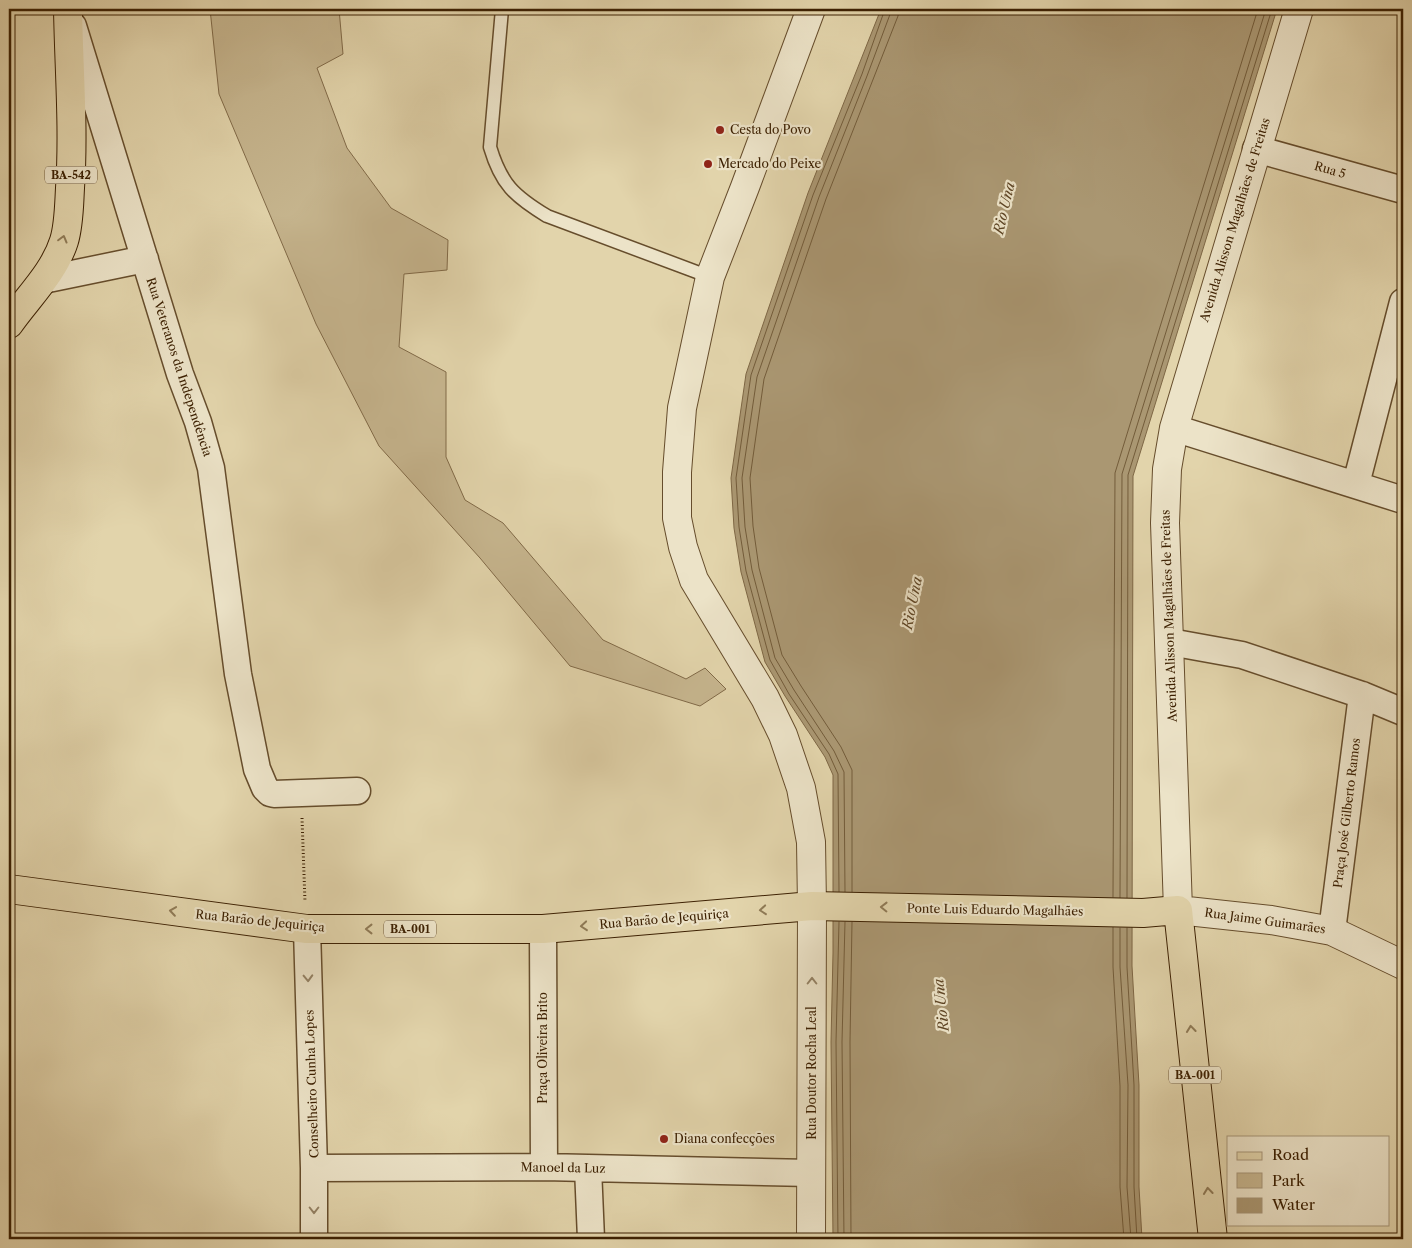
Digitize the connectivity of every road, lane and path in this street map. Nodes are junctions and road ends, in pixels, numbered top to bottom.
1 (68, 9) edge
2 (502, 9) edge
3 (811, 9) edge
4 (1299, 9) edge
5 (1256, 149) junction
6 (1403, 190) edge
7 (145, 259) junction
8 (710, 277) junction
9 (43, 280) junction
10 (1403, 302) edge
11 (9, 324) edge
12 (1174, 428) junction
13 (1356, 484) junction
14 (1403, 500) edge
15 (1170, 642) junction
16 (1362, 695) junction
17 (1403, 712) edge
18 (357, 791) dead end
19 (301, 793) junction
20 (9, 889) edge
21 (821, 906) junction
22 (1178, 910) junction
23 (306, 929) junction
24 (543, 929) junction
25 (1332, 931) junction
26 (1403, 965) edge
27 (314, 1168) junction
28 (544, 1168) junction
29 (588, 1168) junction
30 (811, 1173) junction
31 (314, 1239) edge
32 (591, 1239) edge
33 (811, 1239) edge
34 (1213, 1239) edge

1 - 7 street, Rua Veteranos da Independência
9 -> 1 main road, BA-542
2 - 8 lane
3 - 8 street, Rua Doutor Rocha Leal
4 - 5 street, Avenida Alisson Magalhães de Freitas
5 - 6 street, Rua 5
5 - 12 street, Avenida Alisson Magalhães de Freitas
7 - 9 street
7 - 19 street, Rua Veteranos da Independência
8 - 21 street, Rua Doutor Rocha Leal
9 - 11 main road, BA-542
10 - 13 street
12 - 13 street
12 - 15 street, Avenida Alisson Magalhães de Freitas
13 - 14 street
15 - 16 street
15 - 22 street, Avenida Alisson Magalhães de Freitas
16 - 17 street
16 - 25 street, Praça José Gilberto Ramos
18 - 19 street, Rua Veteranos da Independência
19 - 23 path
23 -> 20 main road, Rua Barão de Jequiriça / BA-001
22 -> 21 main road, Ponte Luis Eduardo Magalhães / BA-001
21 -> 24 main road, Rua Barão de Jequiriça / BA-001
30 -> 21 street, Rua Doutor Rocha Leal
22 - 25 street, Rua Jaime Guimarães
34 -> 22 main road, Avenida Alisson Magalhães de Freitas / BA-001
24 -> 23 main road, Rua Barão de Jequiriça / BA-001
23 -> 27 street, Conselheiro Cunha Lopes
24 - 28 street, Praça Oliveira Brito
25 - 26 street, Rua Jaime Guimarães
27 - 28 street, Manoel da Luz
27 -> 31 street, Conselheiro Cunha Lopes
28 - 29 street, Manoel da Luz
29 - 30 street, Manoel da Luz
29 - 32 street
30 - 33 street, Rua Doutor Rocha Leal

